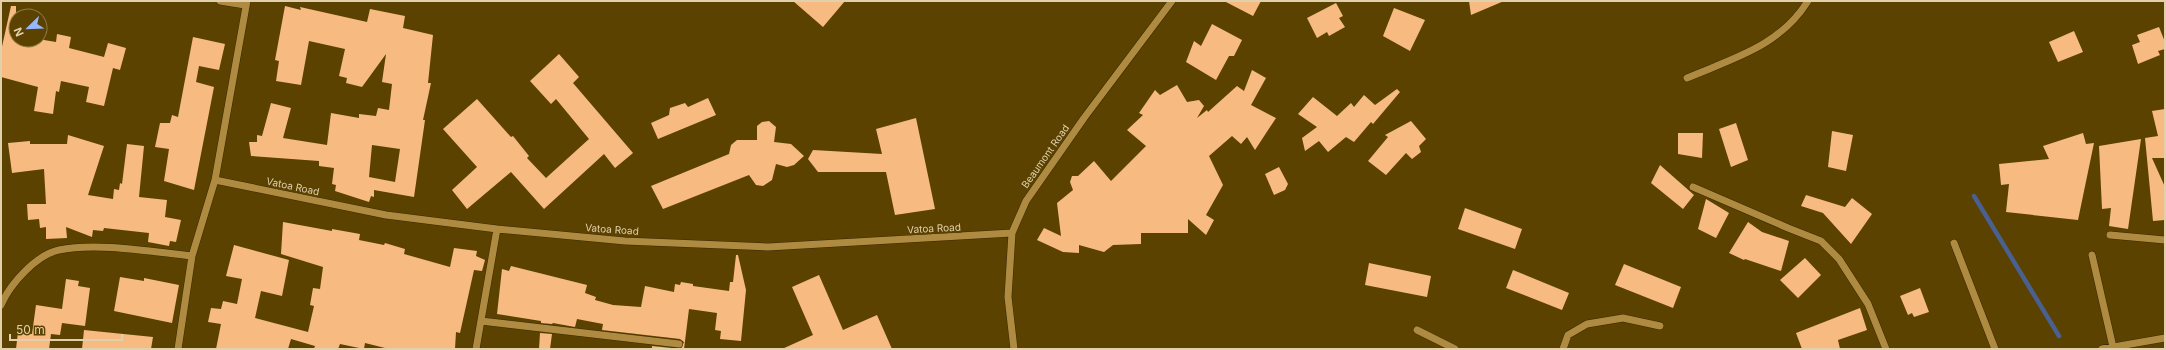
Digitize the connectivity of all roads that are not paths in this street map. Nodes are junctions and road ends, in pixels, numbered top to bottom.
1 (220, 1) edge
2 (1172, 1) edge
3 (1808, 1) edge
4 (246, 3) edge
5 (1687, 78) dead end
6 (215, 180) junction
7 (1692, 187) dead end
8 (497, 229) junction
9 (1012, 233) junction
10 (2110, 236) dead end
11 (2165, 241) edge
12 (1954, 243) dead end
13 (2092, 255) dead end
14 (192, 256) junction
15 (1, 305) edge
16 (482, 321) junction
17 (1660, 326) dead end
18 (1417, 330) dead end
19 (2165, 338) edge
20 (679, 344) dead end
21 (2113, 347) junction
22 (178, 349) edge
23 (476, 349) edge
24 (1014, 349) edge
25 (1455, 349) edge
26 (1563, 349) edge
27 (1886, 349) edge
28 (1995, 349) edge
29 (2102, 349) edge

1 - 4 street
2 - 9 street, Beaumont Road
3 - 5 street
4 - 6 street
6 - 8 street, Vatoa Road
6 - 14 street
7 - 27 street
8 - 9 street, Vatoa Road
8 - 16 street
9 - 24 street, Beaumont Road
10 - 11 street
12 - 28 street
13 - 21 street
14 - 15 street
14 - 22 street
16 - 20 street
16 - 23 street
17 - 26 street
18 - 25 street
19 - 21 street
21 - 29 street

